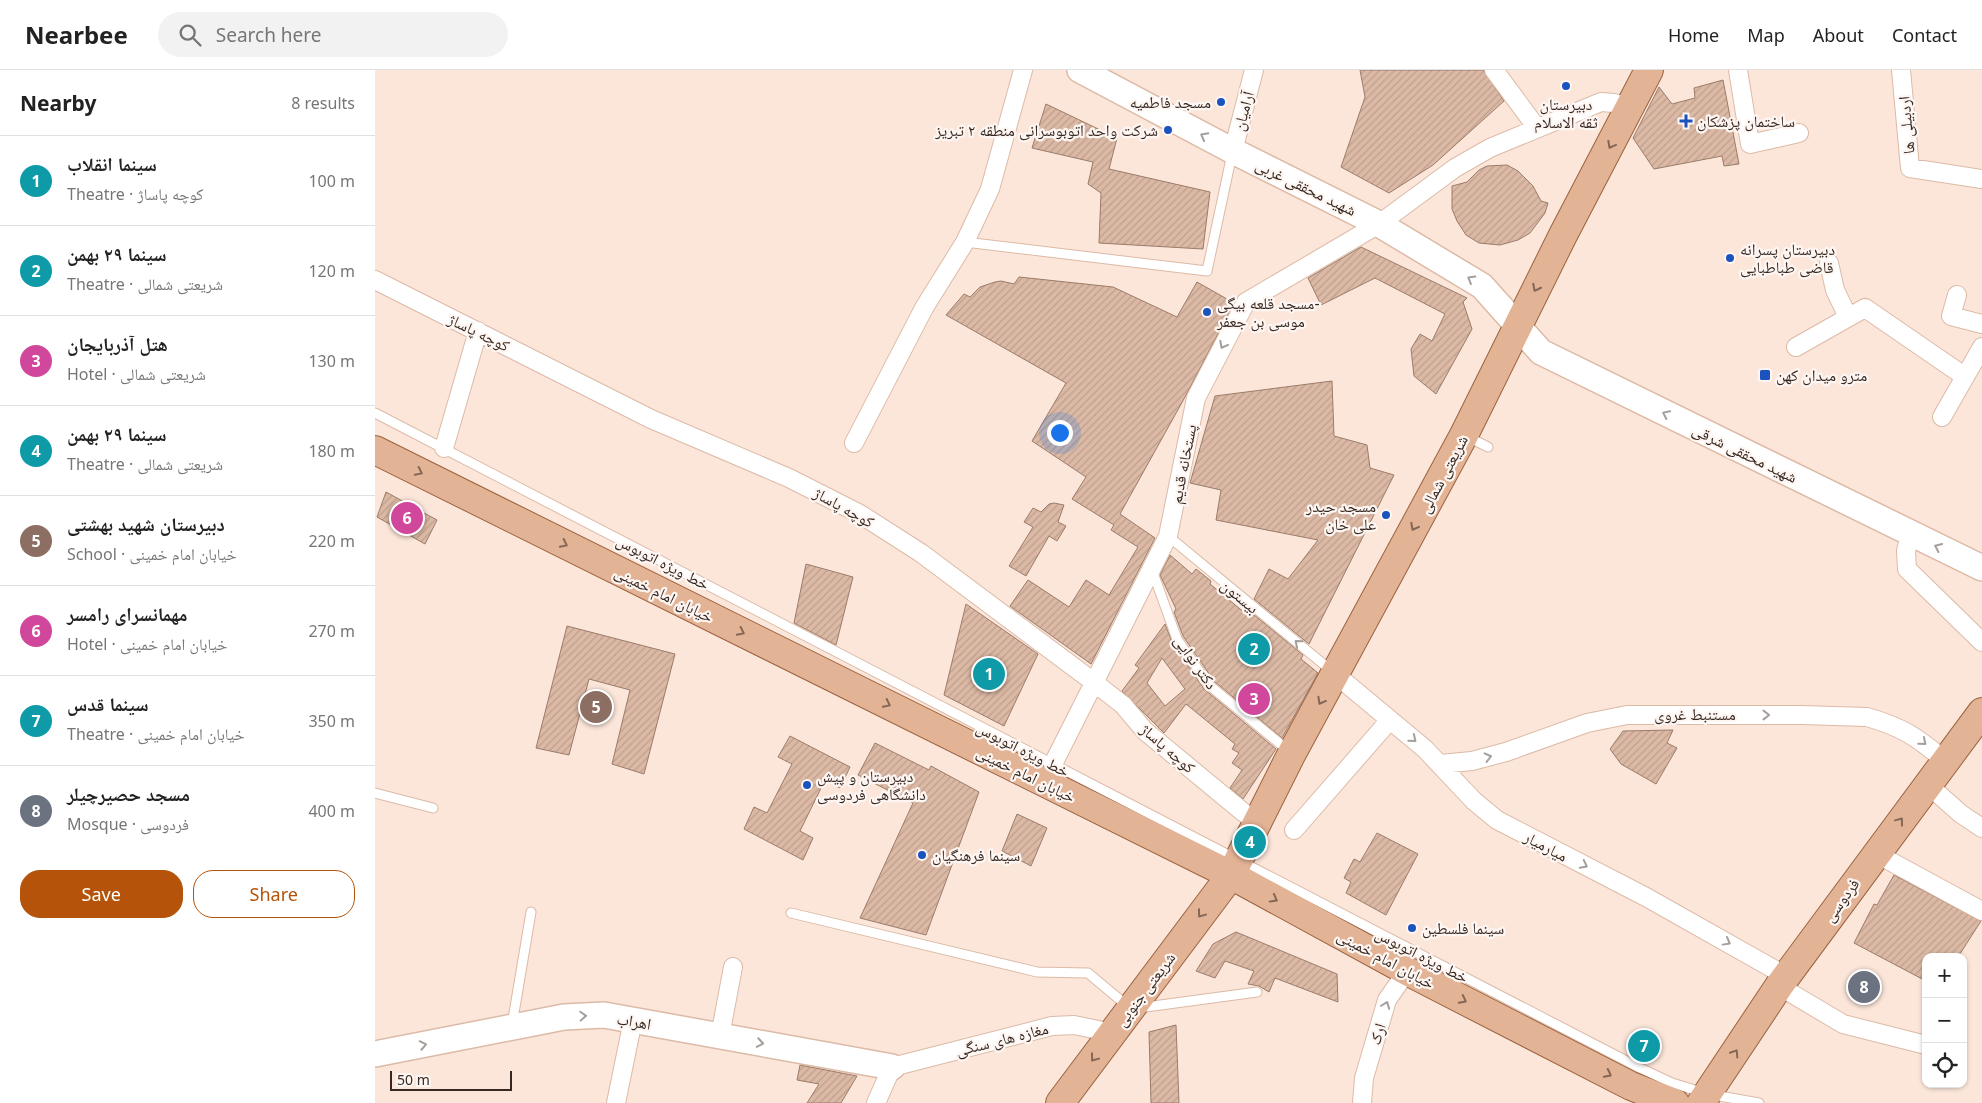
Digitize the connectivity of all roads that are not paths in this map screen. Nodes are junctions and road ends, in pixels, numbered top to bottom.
1 (1023, 70) edge
2 (1079, 70) edge
3 (1254, 70) edge
4 (1494, 70) edge
5 (1738, 70) edge
6 (1901, 70) edge
7 (1643, 74) edge
8 (1631, 108) junction
9 (1537, 128) junction
10 (1799, 133) dead end
11 (1233, 151) junction
12 (1982, 179) edge
13 (1379, 224) junction
14 (965, 242) junction
15 (1829, 263) dead end
16 (375, 280) edge
17 (1957, 295) dead end
18 (1848, 317) junction
19 (1982, 324) edge
20 (1517, 326) junction
21 (478, 331) junction
22 (1796, 347) dead end
23 (1982, 347) edge
24 (1965, 376) junction
25 (375, 413) edge
26 (1942, 417) dead end
27 (1464, 435) junction
28 (855, 443) dead end
29 (1488, 447) dead end
30 (443, 448) junction
31 (375, 450) edge
32 (1910, 534) junction
33 (1168, 536) junction
34 (1982, 568) edge
35 (1152, 569) junction
36 (1982, 642) edge
37 (1335, 674) junction
38 (1095, 683) junction
39 (1982, 712) edge
40 (1389, 721) junction
41 (1292, 753) junction
42 (1944, 760) junction
43 (1053, 764) junction
44 (1440, 764) junction
45 (1927, 784) junction
46 (375, 794) edge
47 (433, 808) dead end
48 (1258, 822) junction
49 (1982, 828) edge
50 (1294, 830) dead end
51 (1875, 853) junction
52 (1235, 868) junction
53 (1982, 911) edge
54 (531, 912) dead end
55 (791, 913) dead end
56 (733, 967) dead end
57 (1407, 971) junction
58 (1783, 981) junction
59 (1257, 992) dead end
60 (1131, 1009) junction
61 (633, 1020) junction
62 (512, 1027) junction
63 (1113, 1033) junction
64 (720, 1036) junction
65 (1922, 1044) edge
66 (375, 1054) edge
67 (892, 1067) junction
68 (1705, 1098) edge
69 (616, 1103) edge
70 (876, 1103) edge
71 (1060, 1103) edge
72 (1362, 1103) edge
73 (1675, 1103) edge
74 (1759, 1103) edge

1 - 14 street
11 -> 2 street, شهید محققی غربی
3 - 11 street, آرامیان
4 - 9 street
5 - 10 street
6 - 12 street, اردبیلی ها
7 - 8 main road, شریعتی شمالی
8 - 9 street, پستخانه قدیم
8 -> 20 main road, شریعتی شمالی
9 - 13 street, پستخانه قدیم
11 - 13 street, شهید محققی غربی
11 - 14 lane
20 -> 13 street, شهید محققی غربی
13 -> 33 street, پستخانه قدیم
14 - 28 street
15 - 18 street
16 - 21 street, کوچه پاساژ
17 - 19 street
18 - 22 street
18 - 24 street
20 - 27 main road, شریعتی شمالی
32 -> 20 street, شهید محققی شرقی
21 - 30 street
21 - 38 street, کوچه پاساژ
23 - 24 street
24 - 26 street
25 - 30 lane, خط ویژه اتوبوس
27 - 29 lane
27 -> 37 main road, شریعتی شمالی
30 - 43 lane, خط ویژه اتوبوس
31 -> 52 main road, خیابان امام خمینی
34 -> 32 street, شهید محققی شرقی
32 - 36 street
33 - 35 street, پستخانه قدیم
37 -> 33 lane, بیستون
35 - 38 street, پستخانه قدیم
35 - 41 lane, دکتر نوایی
37 - 40 street, میارمیار
37 -> 41 main road, شریعتی شمالی
38 - 43 street, پستخانه قدیم
38 - 48 street, کوچه پاساژ
39 - 42 main road, فردوسی
40 -> 44 street, میارمیار
40 - 50 street
41 - 48 main road, شریعتی شمالی
44 -> 42 street, مستنبط غروی
42 - 45 main road, فردوسی
43 - 52 lane, خط ویژه اتوبوس
44 -> 58 street, میارمیار
45 - 49 street
51 -> 45 main road, فردوسی
46 - 47 lane
48 - 52 main road, شریعتی شمالی
51 - 53 street
51 - 58 main road, فردوسی
52 -> 57 main road, خیابان امام خمینی
52 -> 60 main road, شریعتی جنوبی
52 - 68 lane, خط ویژه اتوبوس
54 - 62 lane
55 - 60 lane
56 - 64 street
72 -> 57 street, ارک
57 -> 73 main road, خیابان امام خمینی
58 - 65 street, میارمیار
68 -> 58 main road, فردوسی
59 - 60 lane
60 - 63 main road, شریعتی جنوبی
62 -> 61 street, اهراب
61 - 64 street, اهراب
61 - 69 street
66 -> 62 street, اهراب
63 - 67 street, مغازه های سنگی
63 -> 71 main road, شریعتی جنوبی
64 -> 67 street, اهراب
67 - 70 street
68 - 74 lane, خط ویژه اتوبوس

